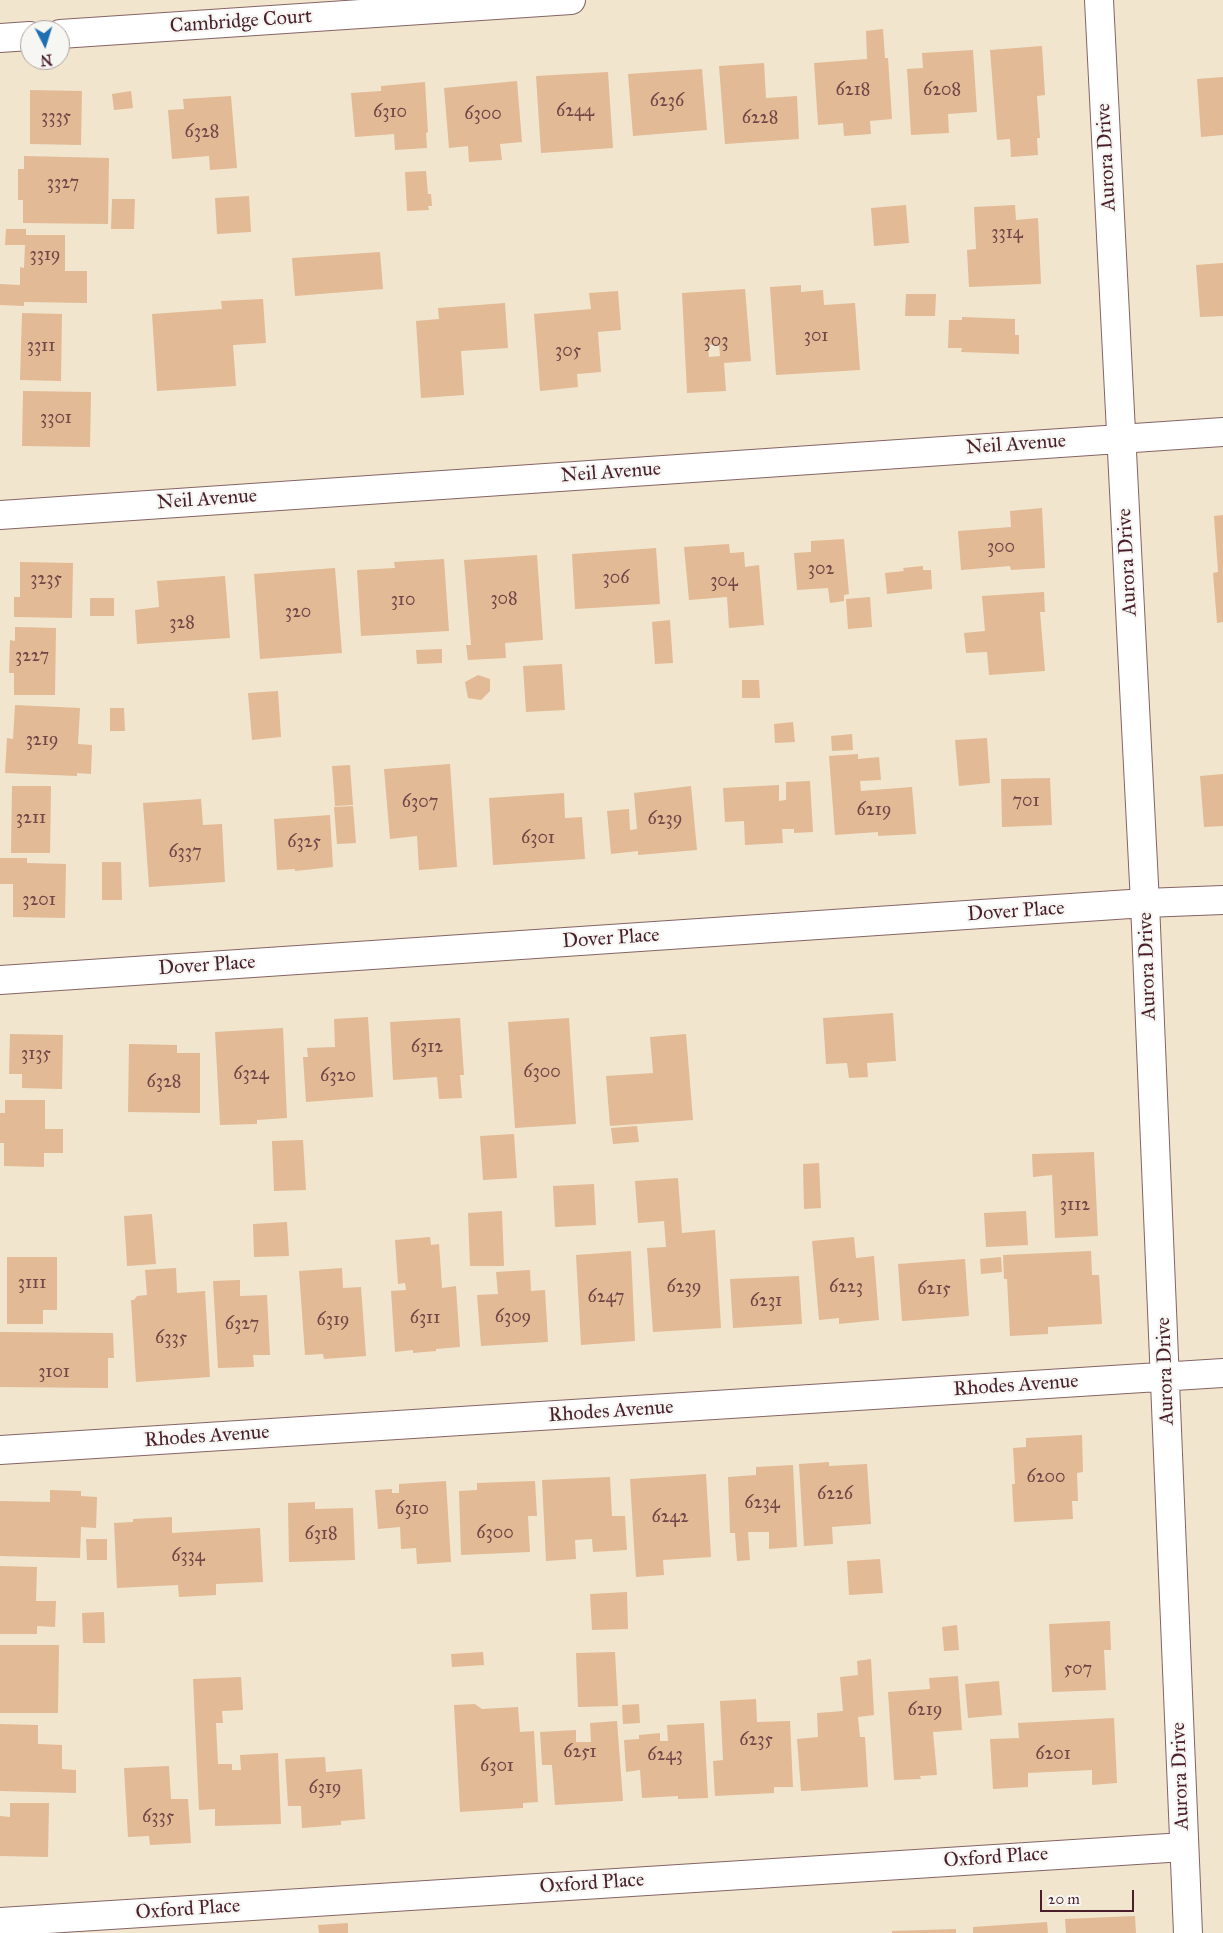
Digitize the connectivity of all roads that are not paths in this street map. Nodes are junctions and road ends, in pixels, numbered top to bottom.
1 (571, 0) edge
2 (1099, 0) edge
3 (70, 33) edge
4 (20, 37) edge
5 (0, 38) edge
6 (1223, 432) edge
7 (1122, 438) junction
8 (0, 515) edge
9 (1223, 900) edge
10 (1145, 903) junction
11 (0, 980) edge
12 (1223, 1373) edge
13 (1166, 1376) junction
14 (0, 1450) edge
15 (1184, 1846) junction
16 (0, 1922) edge
17 (1188, 1933) edge

1 - 3 street, Cambridge Court
2 - 7 street, Aurora Drive
4 - 5 street
6 - 7 street, Neil Avenue
7 - 8 street, Neil Avenue
7 - 10 street, Aurora Drive
9 - 10 street, Dover Place
10 - 11 street, Dover Place
10 - 13 street, Aurora Drive
12 - 13 street, Rhodes Avenue
13 - 14 street, Rhodes Avenue
13 - 15 street, Aurora Drive
15 - 16 street, Oxford Place
15 - 17 street, Aurora Drive

